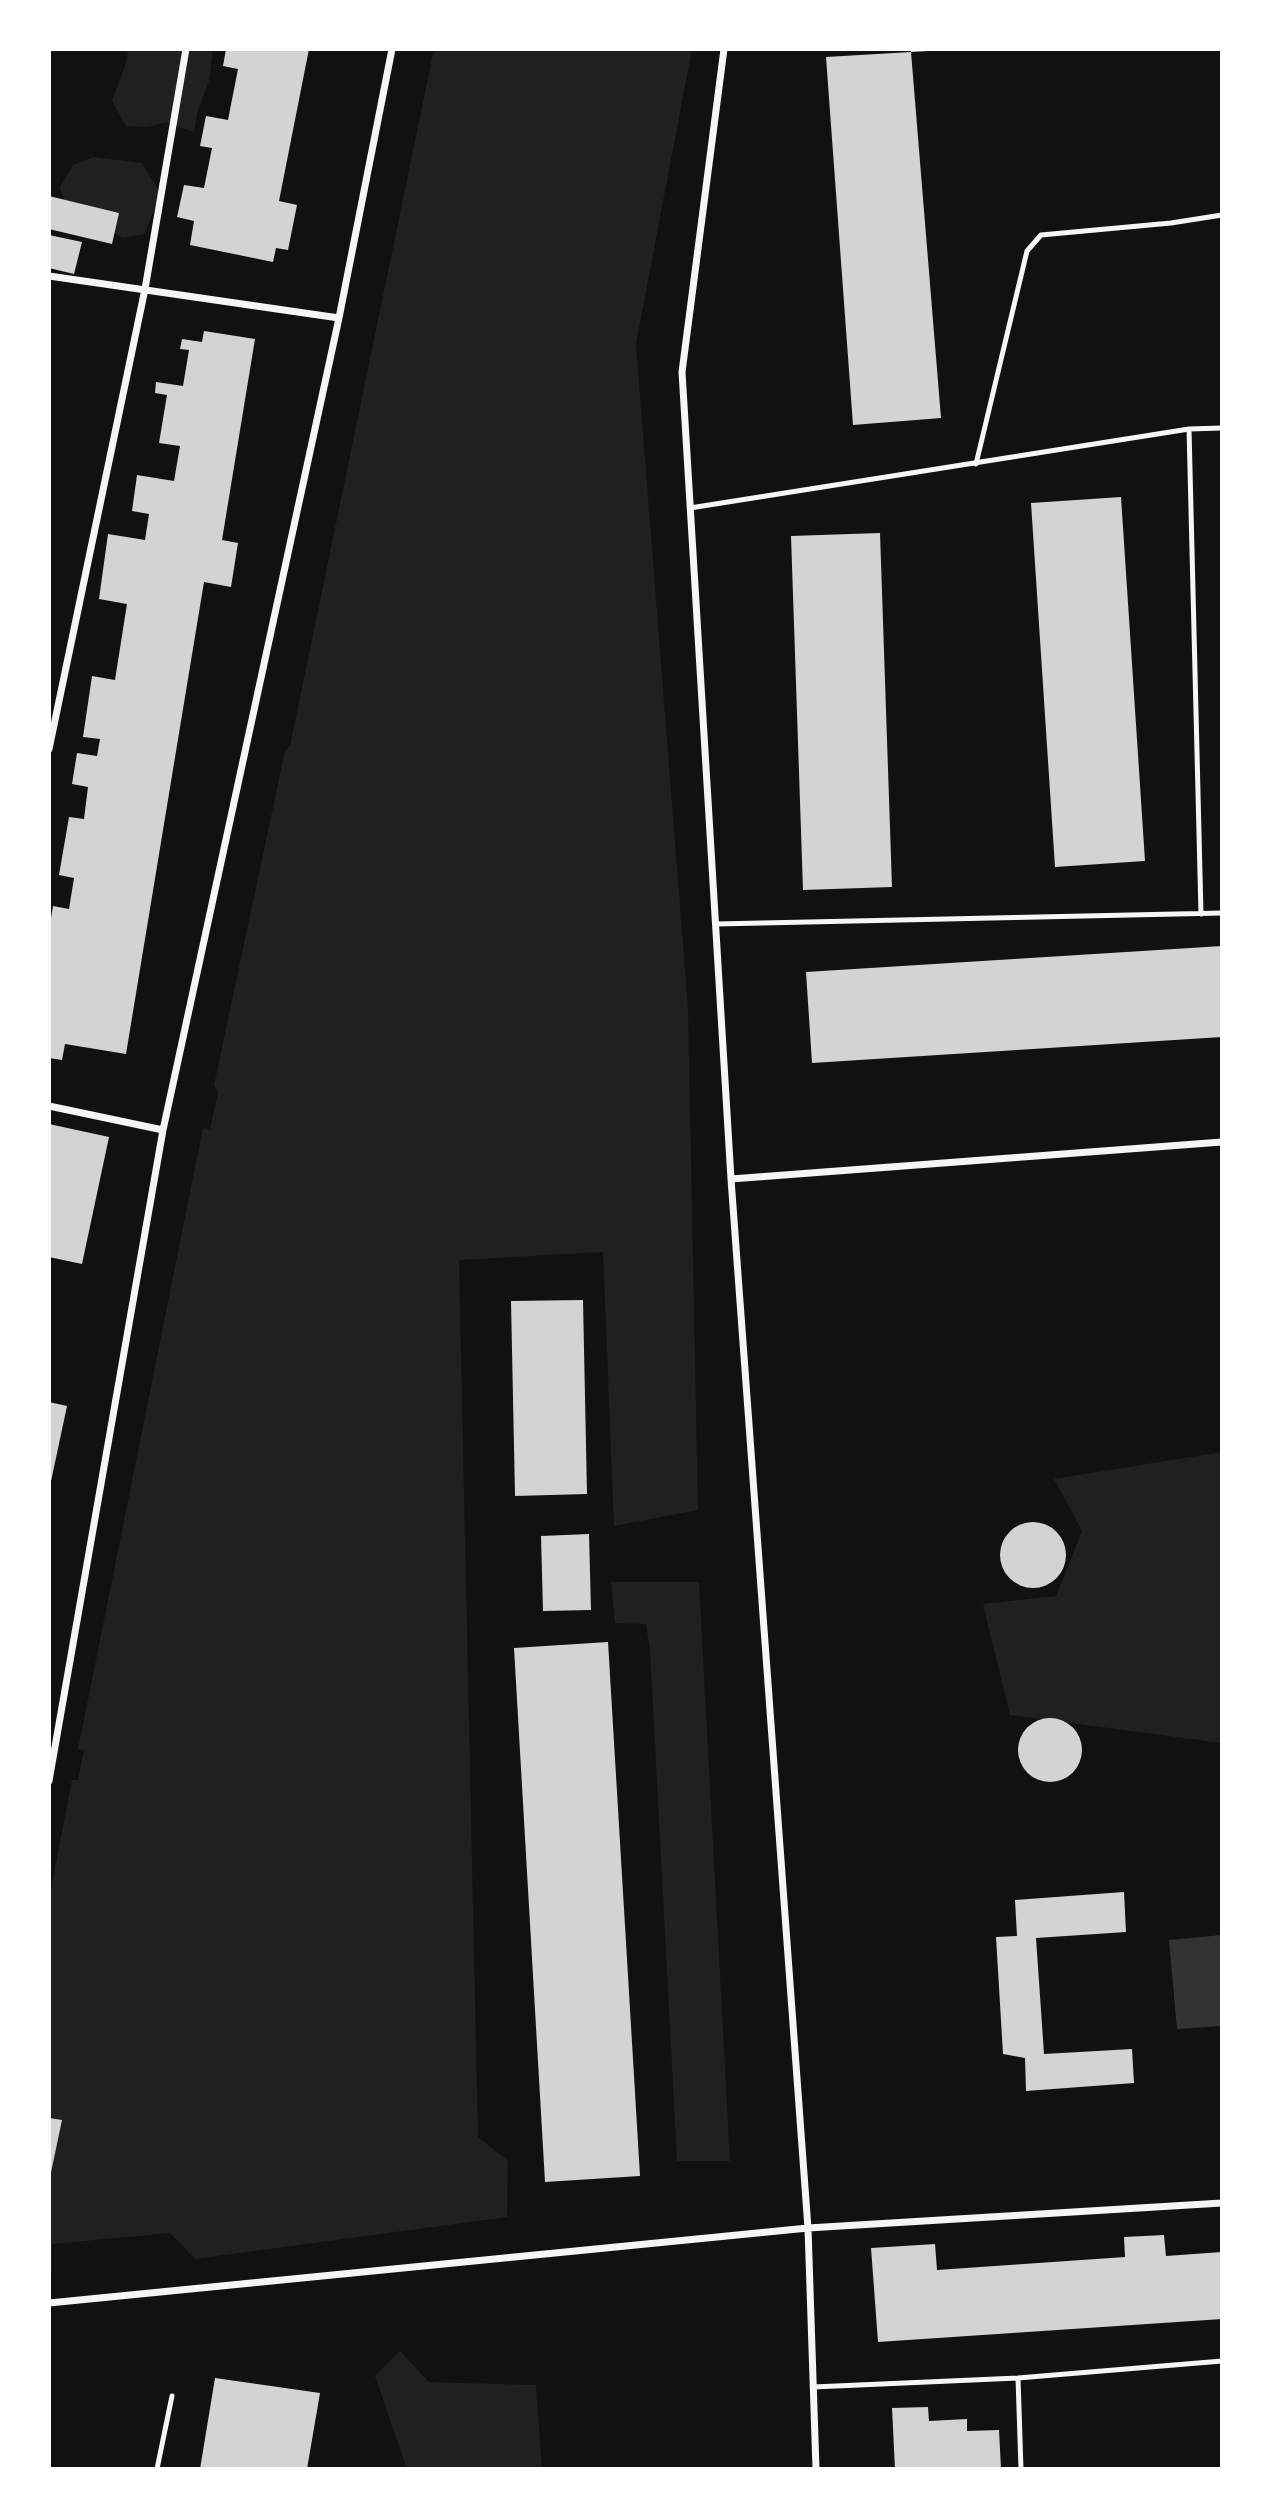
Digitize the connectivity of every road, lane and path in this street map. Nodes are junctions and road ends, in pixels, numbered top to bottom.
1 (186, 49) edge
2 (392, 49) edge
3 (724, 49) edge
4 (1222, 215) edge
5 (49, 276) edge
6 (145, 289) junction
7 (339, 318) junction
8 (1222, 428) edge
9 (1189, 429) junction
10 (975, 464) junction
11 (690, 509) junction
12 (49, 749) edge
13 (1222, 913) edge
14 (1201, 914) junction
15 (716, 924) junction
16 (49, 1106) edge
17 (163, 1130) junction
18 (1222, 1142) edge
19 (731, 1179) junction
20 (49, 1727) edge
21 (59, 1729) junction
22 (49, 1781) edge
23 (1222, 2203) edge
24 (808, 2228) junction
25 (49, 2304) edge
26 (1222, 2361) edge
27 (1018, 2378) junction
28 (813, 2387) junction
29 (172, 2396) dead end
30 (157, 2469) edge
31 (816, 2469) edge
32 (1021, 2469) edge

1 - 6 street
2 - 7 street
3 - 11 street
4 - 10 lane
5 - 6 street
6 - 7 street
6 - 12 street
7 - 17 street
8 - 9 lane
9 - 10 lane
9 - 14 lane
10 - 11 lane
11 - 15 street
13 - 14 lane
14 - 15 lane
15 - 19 street
16 - 17 street
17 - 21 street
18 - 19 street
19 - 24 street
20 - 21 street
21 - 22 street
23 - 24 street
24 - 25 street
24 - 28 street
26 - 27 lane
27 - 28 lane
27 - 32 lane
28 - 31 street
29 - 30 lane

